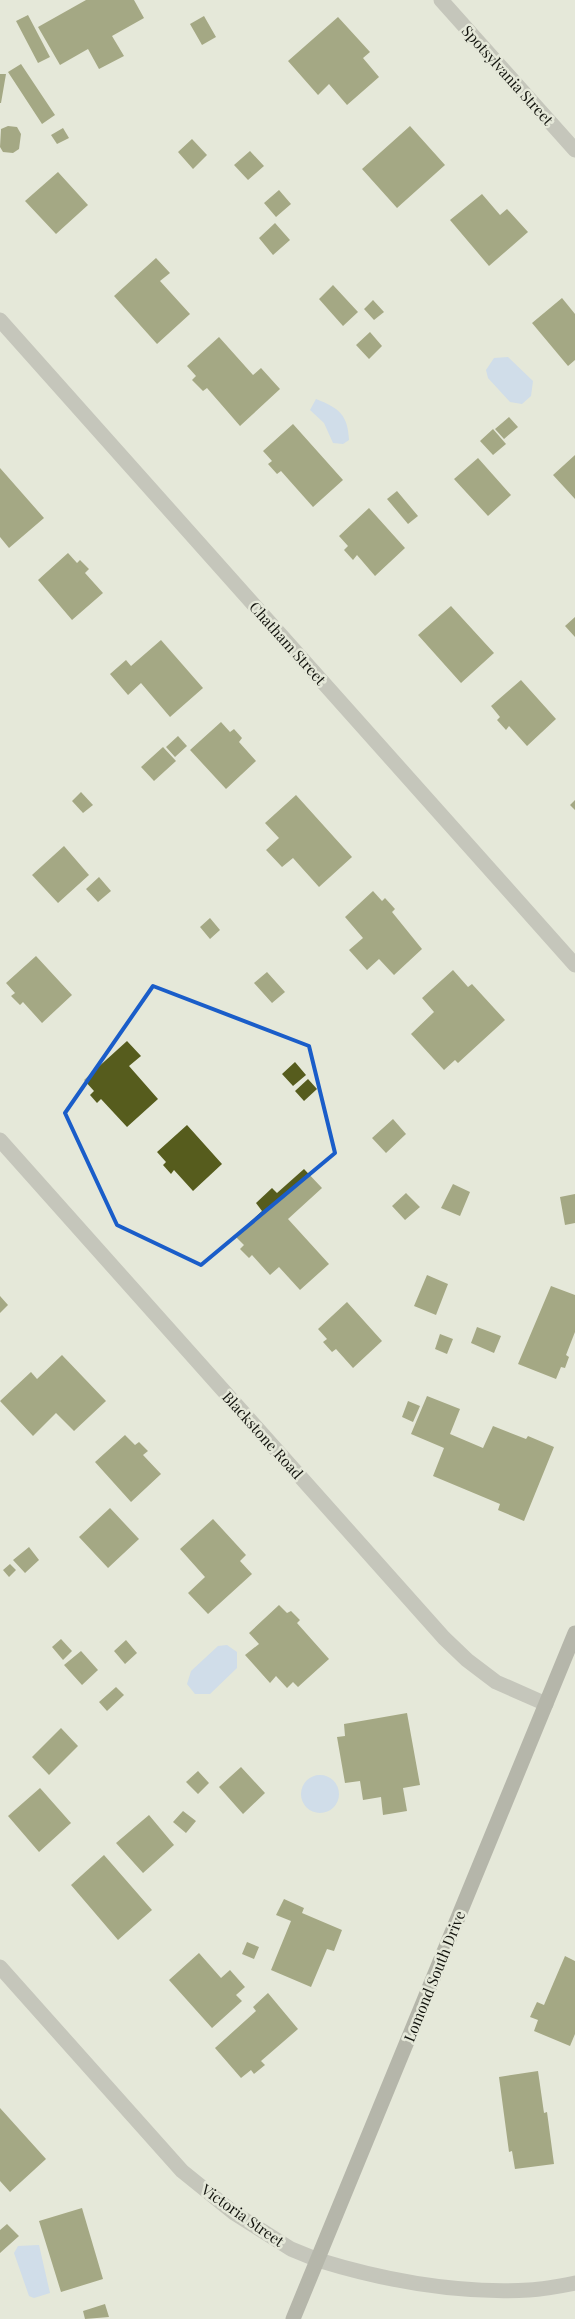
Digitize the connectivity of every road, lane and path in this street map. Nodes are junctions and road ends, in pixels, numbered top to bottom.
1 (441, 0) edge
2 (575, 150) edge
3 (0, 320) edge
4 (575, 965) edge
5 (0, 1140) edge
6 (575, 1633) edge
7 (546, 1704) junction
8 (0, 1966) edge
9 (318, 2260) junction
10 (575, 2284) edge
11 (293, 2319) edge

1 - 2 street, Spotsylvania Street
3 - 4 street, Chatham Street
5 - 7 street, Blackstone Road
6 - 7 main road, Lomond South Drive
7 - 9 main road, Lomond South Drive
8 - 9 street, Victoria Street
9 - 10 street, Victoria Street
9 - 11 main road, Lomond South Drive

